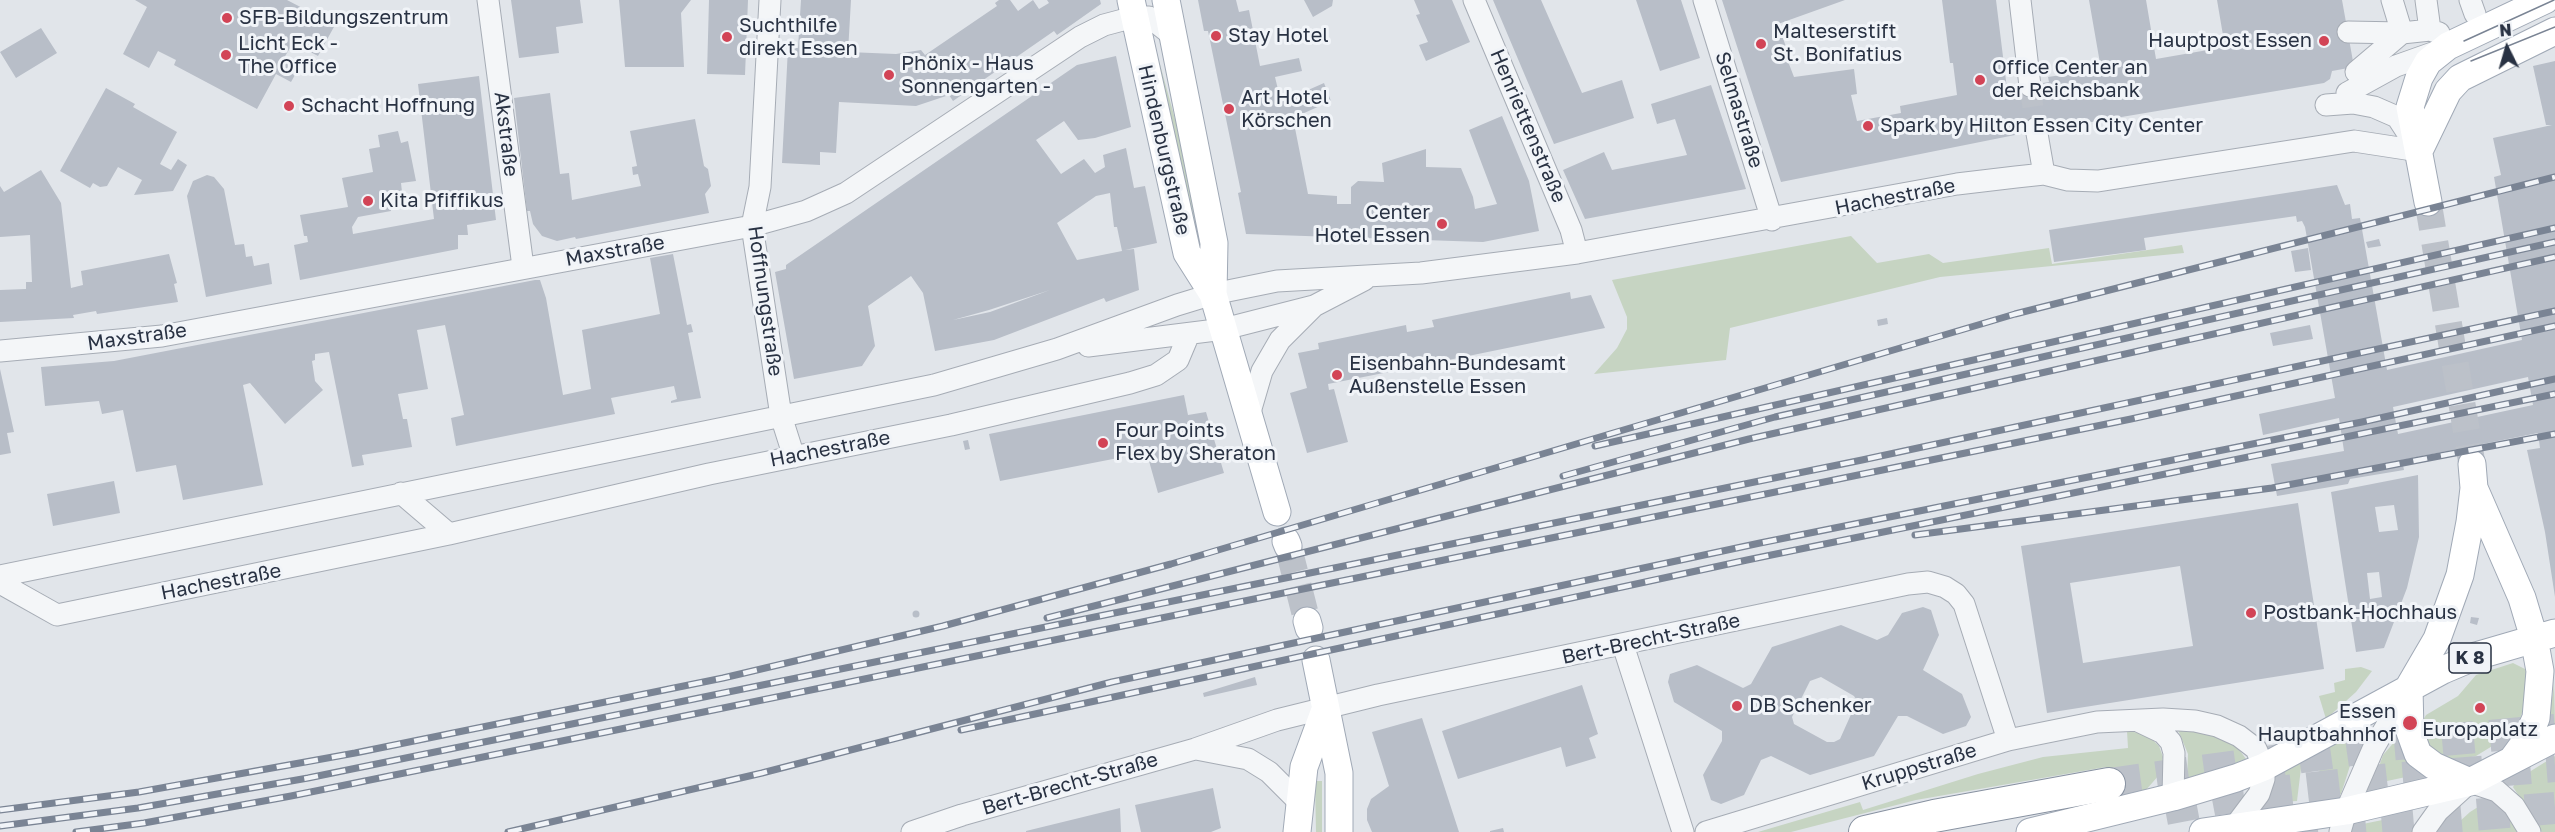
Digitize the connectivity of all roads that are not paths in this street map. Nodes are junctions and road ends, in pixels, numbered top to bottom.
1 (488, 0) edge
2 (770, 0) edge
3 (1166, 0) edge
4 (1474, 0) edge
5 (1704, 0) edge
6 (2019, 0) edge
7 (2392, 0) edge
8 (2426, 0) edge
9 (2545, 0) edge
10 (1133, 9) edge
11 (2555, 31) edge
12 (2348, 32) dead end
13 (2402, 33) junction
14 (1173, 36) junction
15 (2437, 38) junction
16 (2366, 68) dead end
17 (2030, 86) tunnel mouth
18 (2347, 93) dead end
19 (2326, 105) dead end
20 (2036, 128) tunnel mouth
21 (2419, 151) junction
22 (2044, 174) junction
23 (2428, 202) tunnel mouth
24 (1772, 220) junction
25 (752, 226) junction
26 (1577, 253) junction
27 (523, 267) junction
28 (1370, 277) junction
29 (1213, 294) junction
30 (1314, 306) junction
31 (1224, 329) junction
32 (1188, 334) junction
33 (1057, 349) junction
34 (0, 351) edge
35 (1250, 412) junction
36 (781, 416) junction
37 (794, 457) junction
38 (401, 494) junction
39 (1277, 512) dead end
40 (449, 534) junction
41 (0, 576) edge
42 (0, 583) edge
43 (2545, 636) edge
44 (1623, 645) junction
45 (1316, 660) dead end
46 (2409, 687) junction
47 (1325, 709) junction
48 (2137, 720) junction
49 (2555, 738) edge
50 (2008, 740) junction
51 (1195, 749) junction
52 (2512, 761) junction
53 (2264, 767) junction
54 (2470, 782) junction
55 (2109, 784) tunnel mouth
56 (2174, 798) junction
57 (1300, 803) junction
58 (2343, 821) edge
59 (2242, 829) edge
60 (912, 832) edge
61 (1297, 832) edge
62 (1339, 832) edge
63 (1683, 832) edge
64 (1706, 832) edge
65 (1865, 832) edge
66 (2030, 832) edge
67 (2203, 832) edge
68 (2423, 832) edge
69 (2530, 832) edge

1 - 27 street, Akstraße
2 - 25 street, Hoffnungstraße
3 - 14 main road, Hindenburgstraße
4 - 26 street, Henriettenstraße
5 - 24 street, Selmastraße
6 - 17 street
7 - 13 street
8 - 15 street
9 - 15 main road
10 - 14 street
10 - 25 street, Maxstraße
10 - 29 main road, Hindenburgstraße
11 - 21 main road
12 - 13 street
13 - 15 street
13 - 16 street
14 - 29 main road, Hindenburgstraße
15 - 18 street
15 - 21 main road
19 - 21 street
20 - 22 street
21 - 22 street, Hachestraße
21 - 23 main road
22 - 24 street, Hachestraße
24 - 26 street, Hachestraße
25 - 27 street, Maxstraße
25 - 36 street, Hoffnungstraße
26 - 28 street, Hachestraße
27 - 34 street, Maxstraße
28 - 29 street, Hachestraße
28 - 30 street, Hachestraße
29 - 31 main road, Hindenburgstraße
29 - 33 street, Hachestraße
30 - 31 street, Hachestraße
30 - 35 street
31 - 32 street, Hachestraße
31 - 35 main road, Hindenburgstraße
32 - 33 street, Hachestraße
32 - 37 street, Hachestraße
33 - 36 street, Hachestraße
35 - 39 main road, Hindenburgstraße
36 - 37 street, Hoffnungstraße
36 - 38 street, Hachestraße
37 - 40 street, Hachestraße
38 - 40 street
38 - 41 street, Hachestraße
40 - 42 street, Hachestraße
43 - 46 main road, K 8
43 - 46 main road
43 - 52 main road
44 - 47 street, Bert-Brecht-Straße
44 - 50 street, Bert-Brecht-Straße
44 - 63 street
45 - 47 main road
46 - 53 main road, K 8
46 - 54 main road
46 - 58 street
47 - 51 street, Bert-Brecht-Straße
47 - 57 main road
47 - 62 main road
48 - 50 street, Kruppstraße
48 - 53 street, Kruppstraße
48 - 56 street
49 - 52 main road
50 - 64 street, Kruppstraße
51 - 57 street, Bert-Brecht-Straße
51 - 60 street, Bert-Brecht-Straße
52 - 54 main road
53 - 56 main road, K 8
53 - 59 street
54 - 58 main road
54 - 68 street
54 - 69 street
55 - 65 highway
56 - 66 main road, K 8
57 - 61 main road
58 - 59 main road
59 - 67 main road

